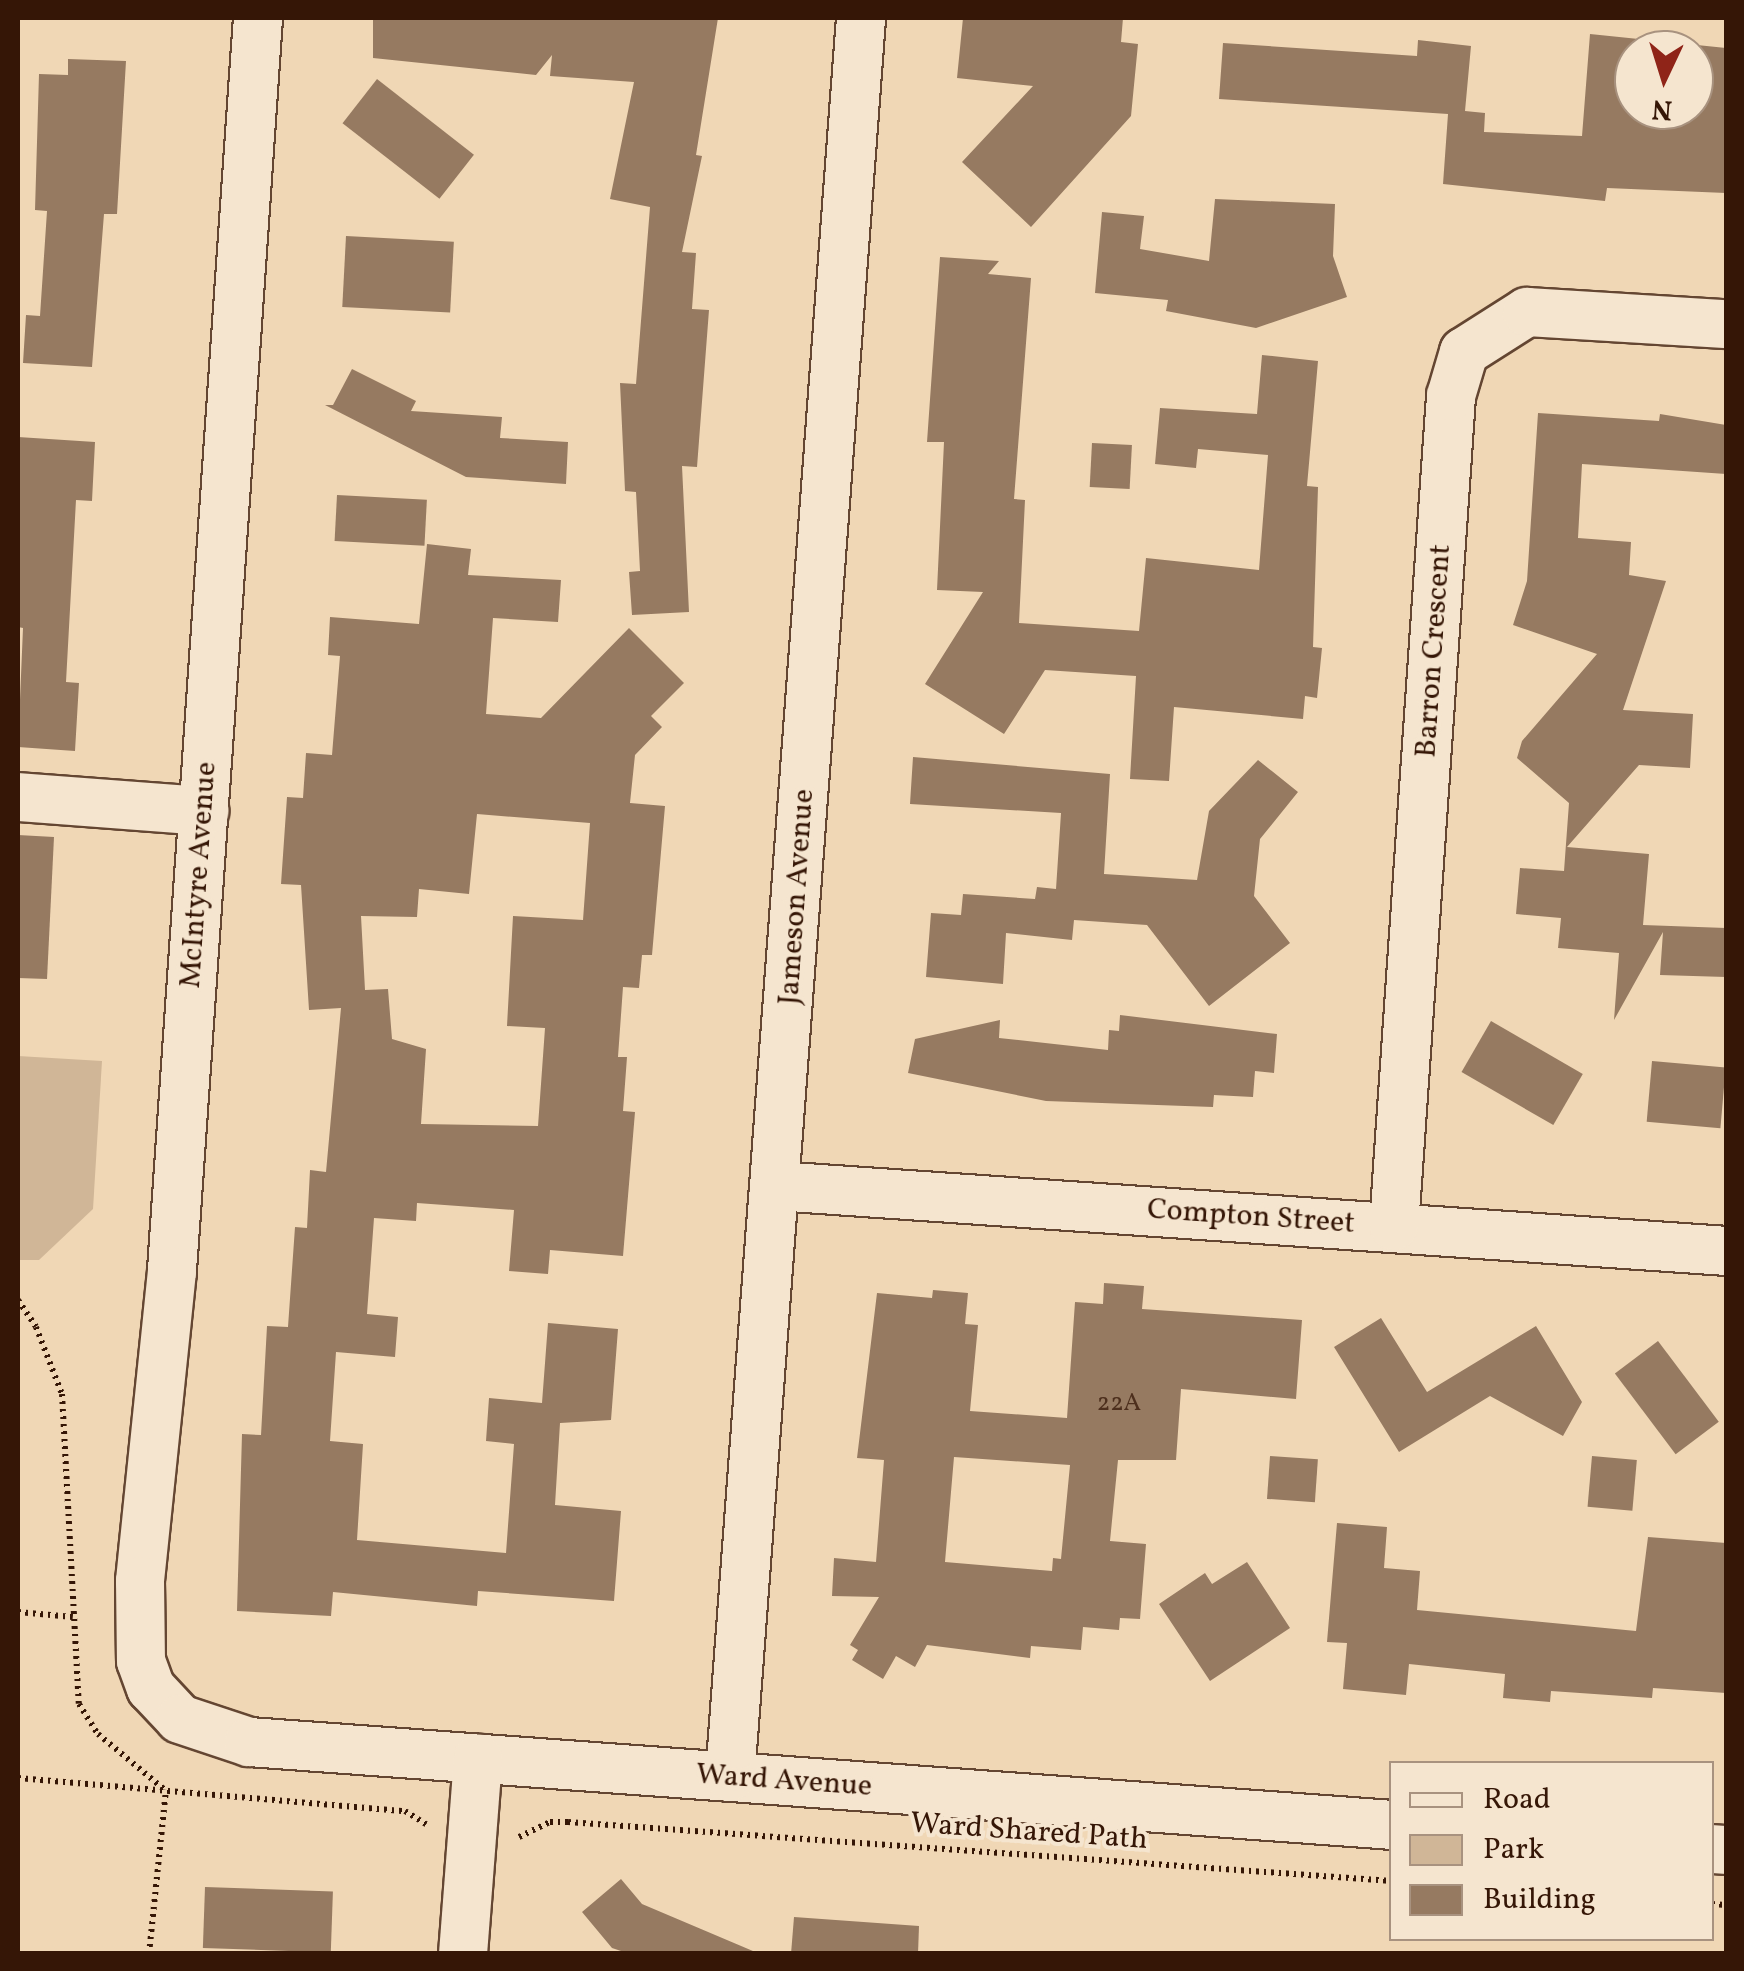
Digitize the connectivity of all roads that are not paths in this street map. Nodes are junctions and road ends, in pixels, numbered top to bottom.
1 (258, 18) edge
2 (861, 18) edge
3 (1726, 324) edge
4 (18, 797) edge
5 (204, 811) junction
6 (776, 1186) junction
7 (1394, 1226) junction
8 (1726, 1251) edge
9 (180, 1719) joint
10 (478, 1759) junction
11 (730, 1777) junction
12 (1389, 1826) edge
13 (464, 1954) edge

1 - 5 street, McIntyre Avenue
2 - 6 street, Jameson Avenue
3 - 7 street, Barron Crescent
4 - 5 street
5 - 9 street, McIntyre Avenue
6 - 7 street, Compton Street
6 - 11 street, Jameson Avenue
7 - 8 street, Compton Street
9 - 10 street, Ward Avenue
10 - 11 street, Ward Avenue
10 - 13 street
11 - 12 street, Ward Avenue

